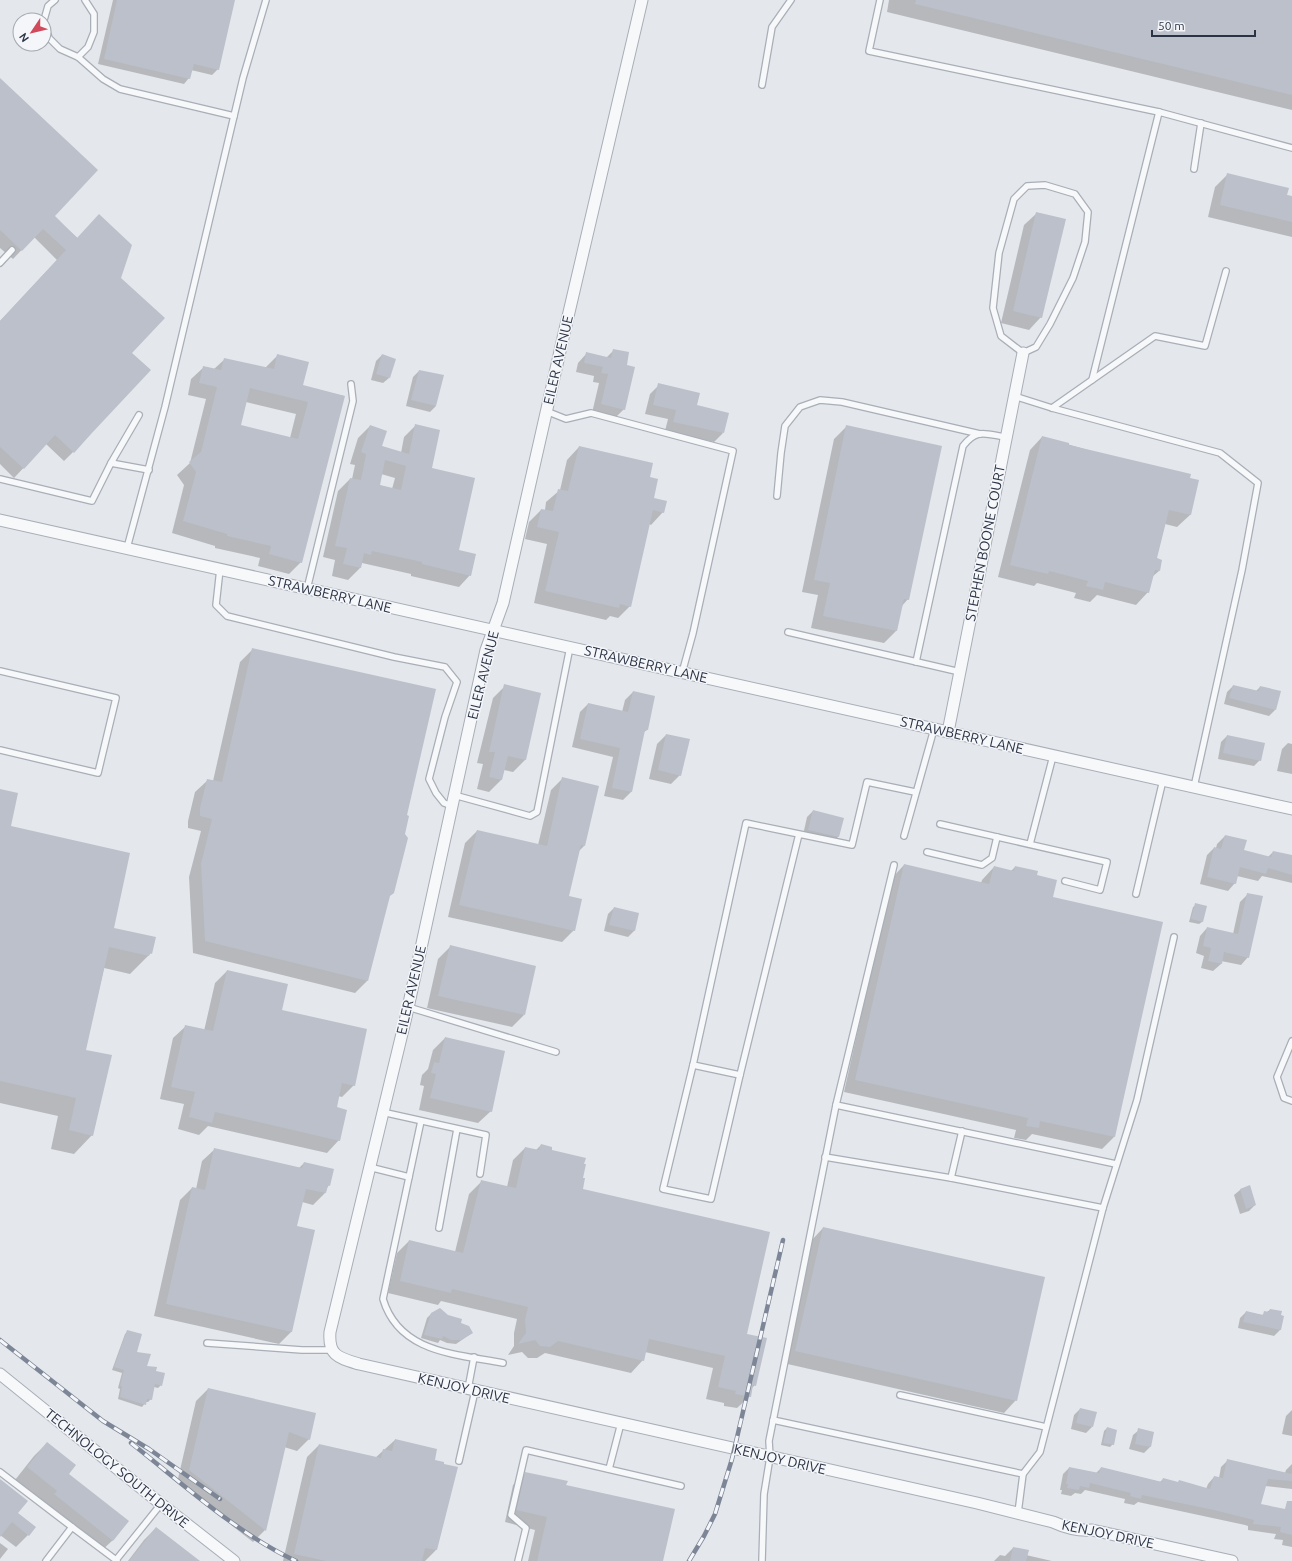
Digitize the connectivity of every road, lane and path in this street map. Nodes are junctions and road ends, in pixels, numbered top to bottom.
1 (55, 0) edge
2 (85, 0) edge
3 (266, 0) edge
4 (642, 0) edge
5 (791, 0) edge
6 (880, 0) edge
7 (46, 12) edge
8 (52, 41) edge
9 (78, 57) junction
10 (762, 85) dead end
11 (1159, 112) junction
12 (234, 116) junction
13 (1201, 124) junction
14 (1292, 148) edge
15 (1194, 169) dead end
16 (12, 250) dead end
17 (0, 263) edge
18 (1226, 271) dead end
19 (1022, 353) junction
20 (1092, 380) junction
21 (351, 384) dead end
22 (1014, 396) junction
23 (1052, 408) junction
24 (546, 411) junction
25 (139, 415) dead end
26 (980, 434) junction
27 (1005, 437) junction
28 (111, 463) junction
29 (149, 470) junction
30 (0, 479) edge
31 (776, 496) dead end
32 (0, 520) edge
33 (127, 548) junction
34 (220, 569) junction
35 (307, 589) junction
36 (494, 629) junction
37 (788, 632) dead end
38 (570, 647) junction
39 (916, 662) junction
40 (0, 671) edge
41 (960, 672) junction
42 (682, 673) junction
43 (934, 729) junction
44 (948, 732) junction
45 (0, 750) edge
46 (1053, 756) junction
47 (1163, 780) junction
48 (1194, 787) junction
49 (915, 792) junction
50 (454, 795) junction
51 (452, 806) junction
52 (1292, 809) edge
53 (940, 824) dead end
54 (799, 834) junction
55 (904, 836) dead end
56 (997, 837) junction
57 (1030, 844) junction
58 (927, 852) dead end
59 (894, 865) dead end
60 (1065, 881) dead end
61 (1136, 894) dead end
62 (1174, 937) dead end
63 (408, 1007) junction
64 (1292, 1040) edge
65 (556, 1052) dead end
66 (693, 1065) junction
67 (740, 1075) junction
68 (1292, 1101) edge
69 (836, 1105) junction
70 (382, 1112) junction
71 (421, 1120) junction
72 (457, 1129) junction
73 (962, 1131) junction
74 (825, 1157) junction
75 (1116, 1164) junction
76 (369, 1167) junction
77 (480, 1174) dead end
78 (409, 1177) junction
79 (951, 1178) junction
80 (1103, 1208) junction
81 (439, 1228) dead end
82 (207, 1343) dead end
83 (332, 1350) junction
84 (474, 1357) junction
85 (503, 1363) dead end
86 (0, 1374) edge
87 (471, 1390) junction
88 (900, 1394) dead end
89 (773, 1420) junction
90 (621, 1424) junction
91 (1046, 1427) junction
92 (770, 1457) junction
93 (459, 1462) dead end
94 (609, 1469) junction
95 (0, 1472) edge
96 (1023, 1474) junction
97 (681, 1486) dead end
98 (161, 1504) junction
99 (1018, 1513) junction
100 (72, 1527) junction
101 (117, 1560) edge
102 (46, 1561) edge
103 (234, 1561) edge
104 (518, 1561) edge
105 (762, 1561) edge
106 (1232, 1561) edge

1 - 7 lane
2 - 9 lane
3 - 12 lane
4 - 24 street, EILER AVENUE
5 - 10 lane
6 - 11 lane
8 - 9 lane
9 - 12 lane
11 - 13 lane
11 - 20 lane
12 - 29 lane
13 - 14 lane
13 - 15 lane
16 - 17 lane
18 - 20 lane
19 - 19 lane
19 - 22 street, STEPHEN BOONE COURT
20 - 23 lane
21 - 35 lane
22 - 23 lane
22 - 27 street, STEPHEN BOONE COURT
23 - 48 lane
24 - 36 street, EILER AVENUE
24 - 42 lane
25 - 28 lane
26 - 27 lane
26 - 31 lane
26 - 39 lane
27 - 41 street, STEPHEN BOONE COURT
28 - 29 lane
28 - 30 lane
29 - 33 lane
32 - 33 street, STRAWBERRY LANE
33 - 34 street, STRAWBERRY LANE
34 - 35 street, STRAWBERRY LANE
34 - 51 lane
35 - 36 street, STRAWBERRY LANE
36 - 38 street, STRAWBERRY LANE
36 - 50 street, EILER AVENUE
37 - 39 lane
38 - 42 street, STRAWBERRY LANE
38 - 50 lane
39 - 41 lane
40 - 45 lane
41 - 44 street, STEPHEN BOONE COURT
42 - 43 street, STRAWBERRY LANE
43 - 44 street, STRAWBERRY LANE
43 - 49 lane
44 - 46 street, STRAWBERRY LANE
46 - 47 street, STRAWBERRY LANE
46 - 57 lane
47 - 48 street, STRAWBERRY LANE
47 - 61 lane
48 - 52 street, STRAWBERRY LANE
49 - 54 lane
49 - 55 lane
50 - 51 street, EILER AVENUE
51 - 63 street, EILER AVENUE
53 - 56 lane
54 - 66 lane
54 - 67 lane
56 - 57 lane
56 - 58 lane
57 - 60 lane
59 - 69 lane
62 - 75 lane
63 - 65 lane
63 - 70 street, EILER AVENUE
64 - 68 lane
66 - 67 lane
66 - 67 lane
69 - 73 lane
69 - 74 lane
70 - 71 lane
70 - 76 street, EILER AVENUE
71 - 72 lane
71 - 78 lane
72 - 77 lane
72 - 81 lane
73 - 75 lane
73 - 79 lane
74 - 79 lane
74 - 89 lane
75 - 80 lane
76 - 78 lane
76 - 83 street, EILER AVENUE
78 - 84 lane
79 - 80 lane
80 - 91 lane
82 - 83 lane
83 - 87 street, KENJOY DRIVE
84 - 85 lane
84 - 87 lane
86 - 98 street, TECHNOLOGY SOUTH DRIVE
87 - 90 street, KENJOY DRIVE
87 - 93 lane
88 - 91 lane
89 - 92 lane
89 - 96 lane
90 - 92 street, KENJOY DRIVE
90 - 94 lane
91 - 96 lane
92 - 99 street, KENJOY DRIVE
92 - 105 lane
94 - 97 lane
94 - 104 lane
95 - 100 lane
96 - 99 lane
98 - 101 lane
98 - 103 street, TECHNOLOGY SOUTH DRIVE
99 - 106 street, KENJOY DRIVE
100 - 101 lane
100 - 102 lane

